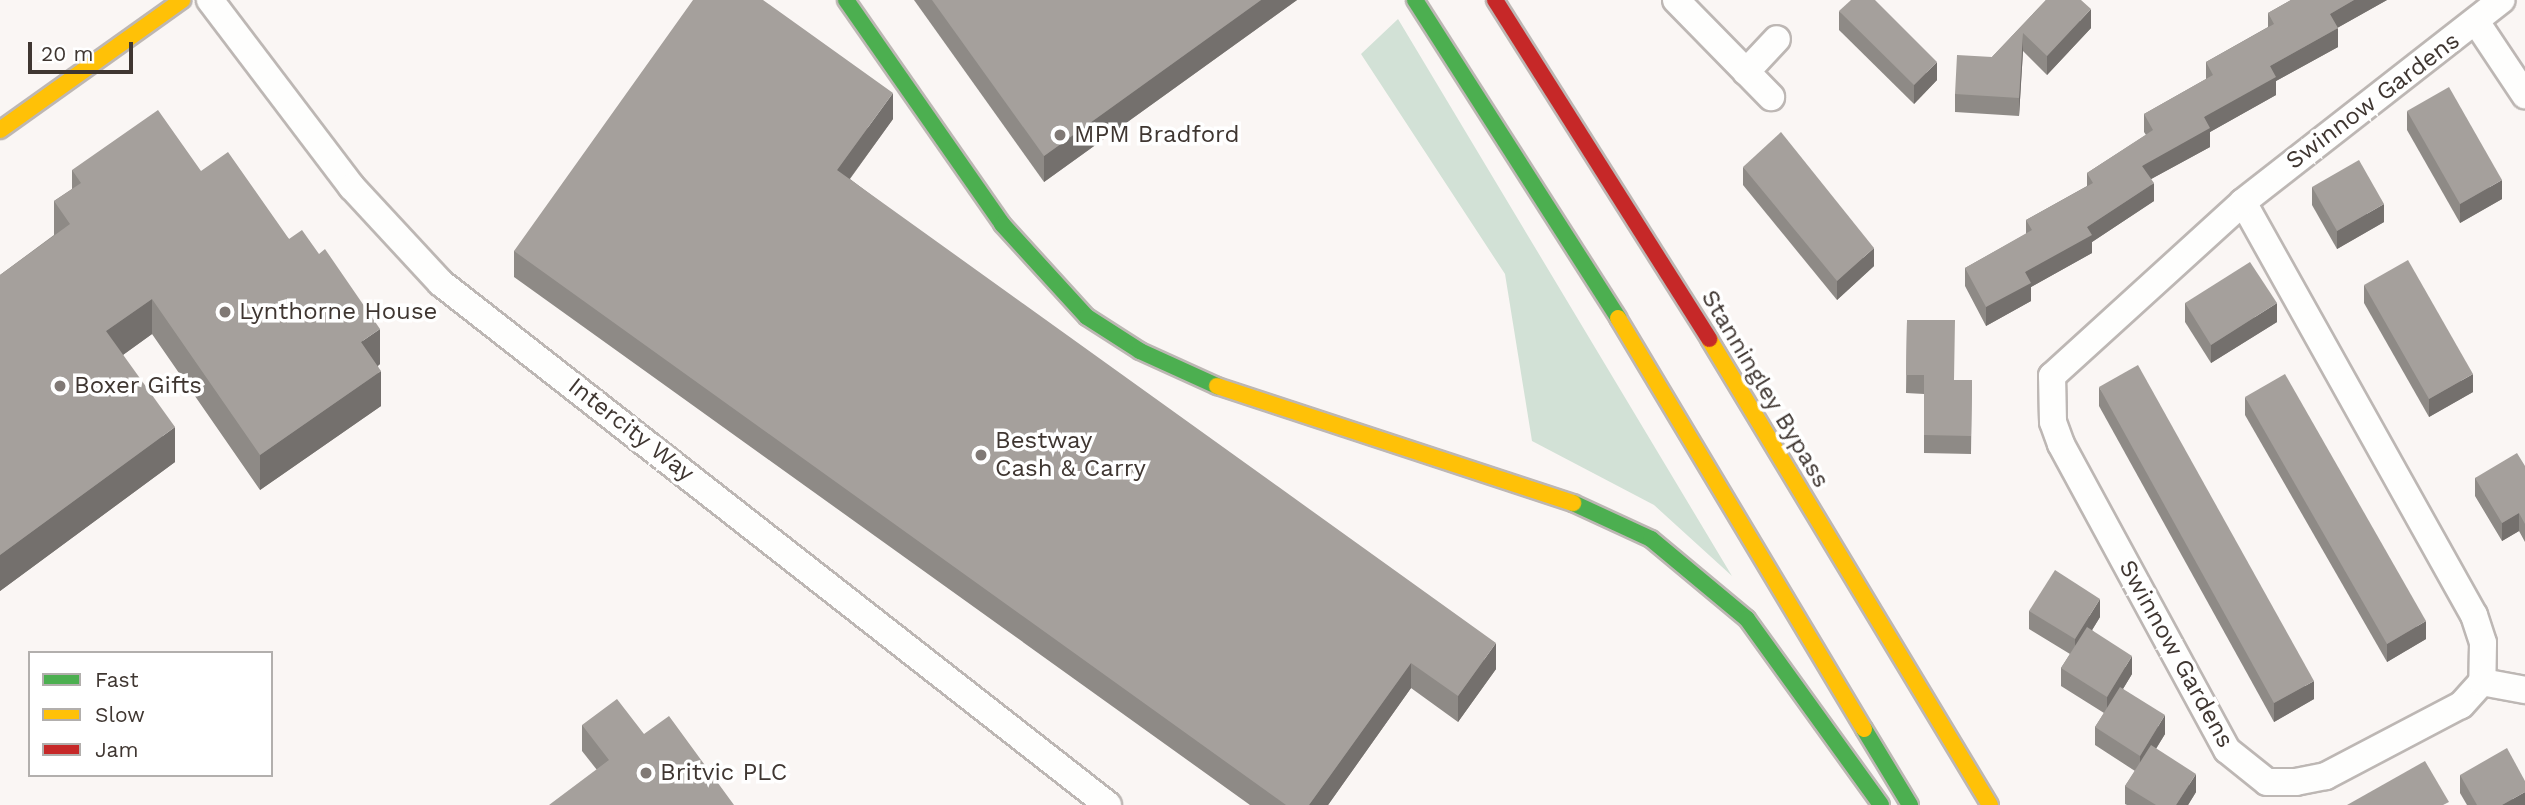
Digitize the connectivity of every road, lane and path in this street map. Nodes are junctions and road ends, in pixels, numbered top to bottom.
1 (182, 0) edge
2 (209, 0) edge
3 (846, 0) edge
4 (1415, 0) edge
5 (1495, 0) edge
6 (1676, 0) edge
7 (2502, 0) edge
8 (2477, 23) junction
9 (1777, 38) dead end
10 (1746, 72) junction
11 (2525, 95) edge
12 (1771, 97) dead end
13 (0, 130) edge
14 (2243, 202) junction
15 (2482, 682) junction
16 (2525, 690) edge
17 (1108, 805) edge
18 (1881, 805) edge
19 (1910, 805) edge
20 (1990, 805) edge

1 - 13 main road
2 - 17 street, Intercity Way
3 - 18 main road
4 - 19 main road
5 - 20 main road, Stanningley Bypass
6 - 10 street
7 - 8 street, Swinnow Gardens
8 - 11 street
8 - 14 street, Swinnow Gardens
9 - 10 street
10 - 12 street
14 - 15 street
14 - 15 street, Swinnow Gardens
15 - 16 street

